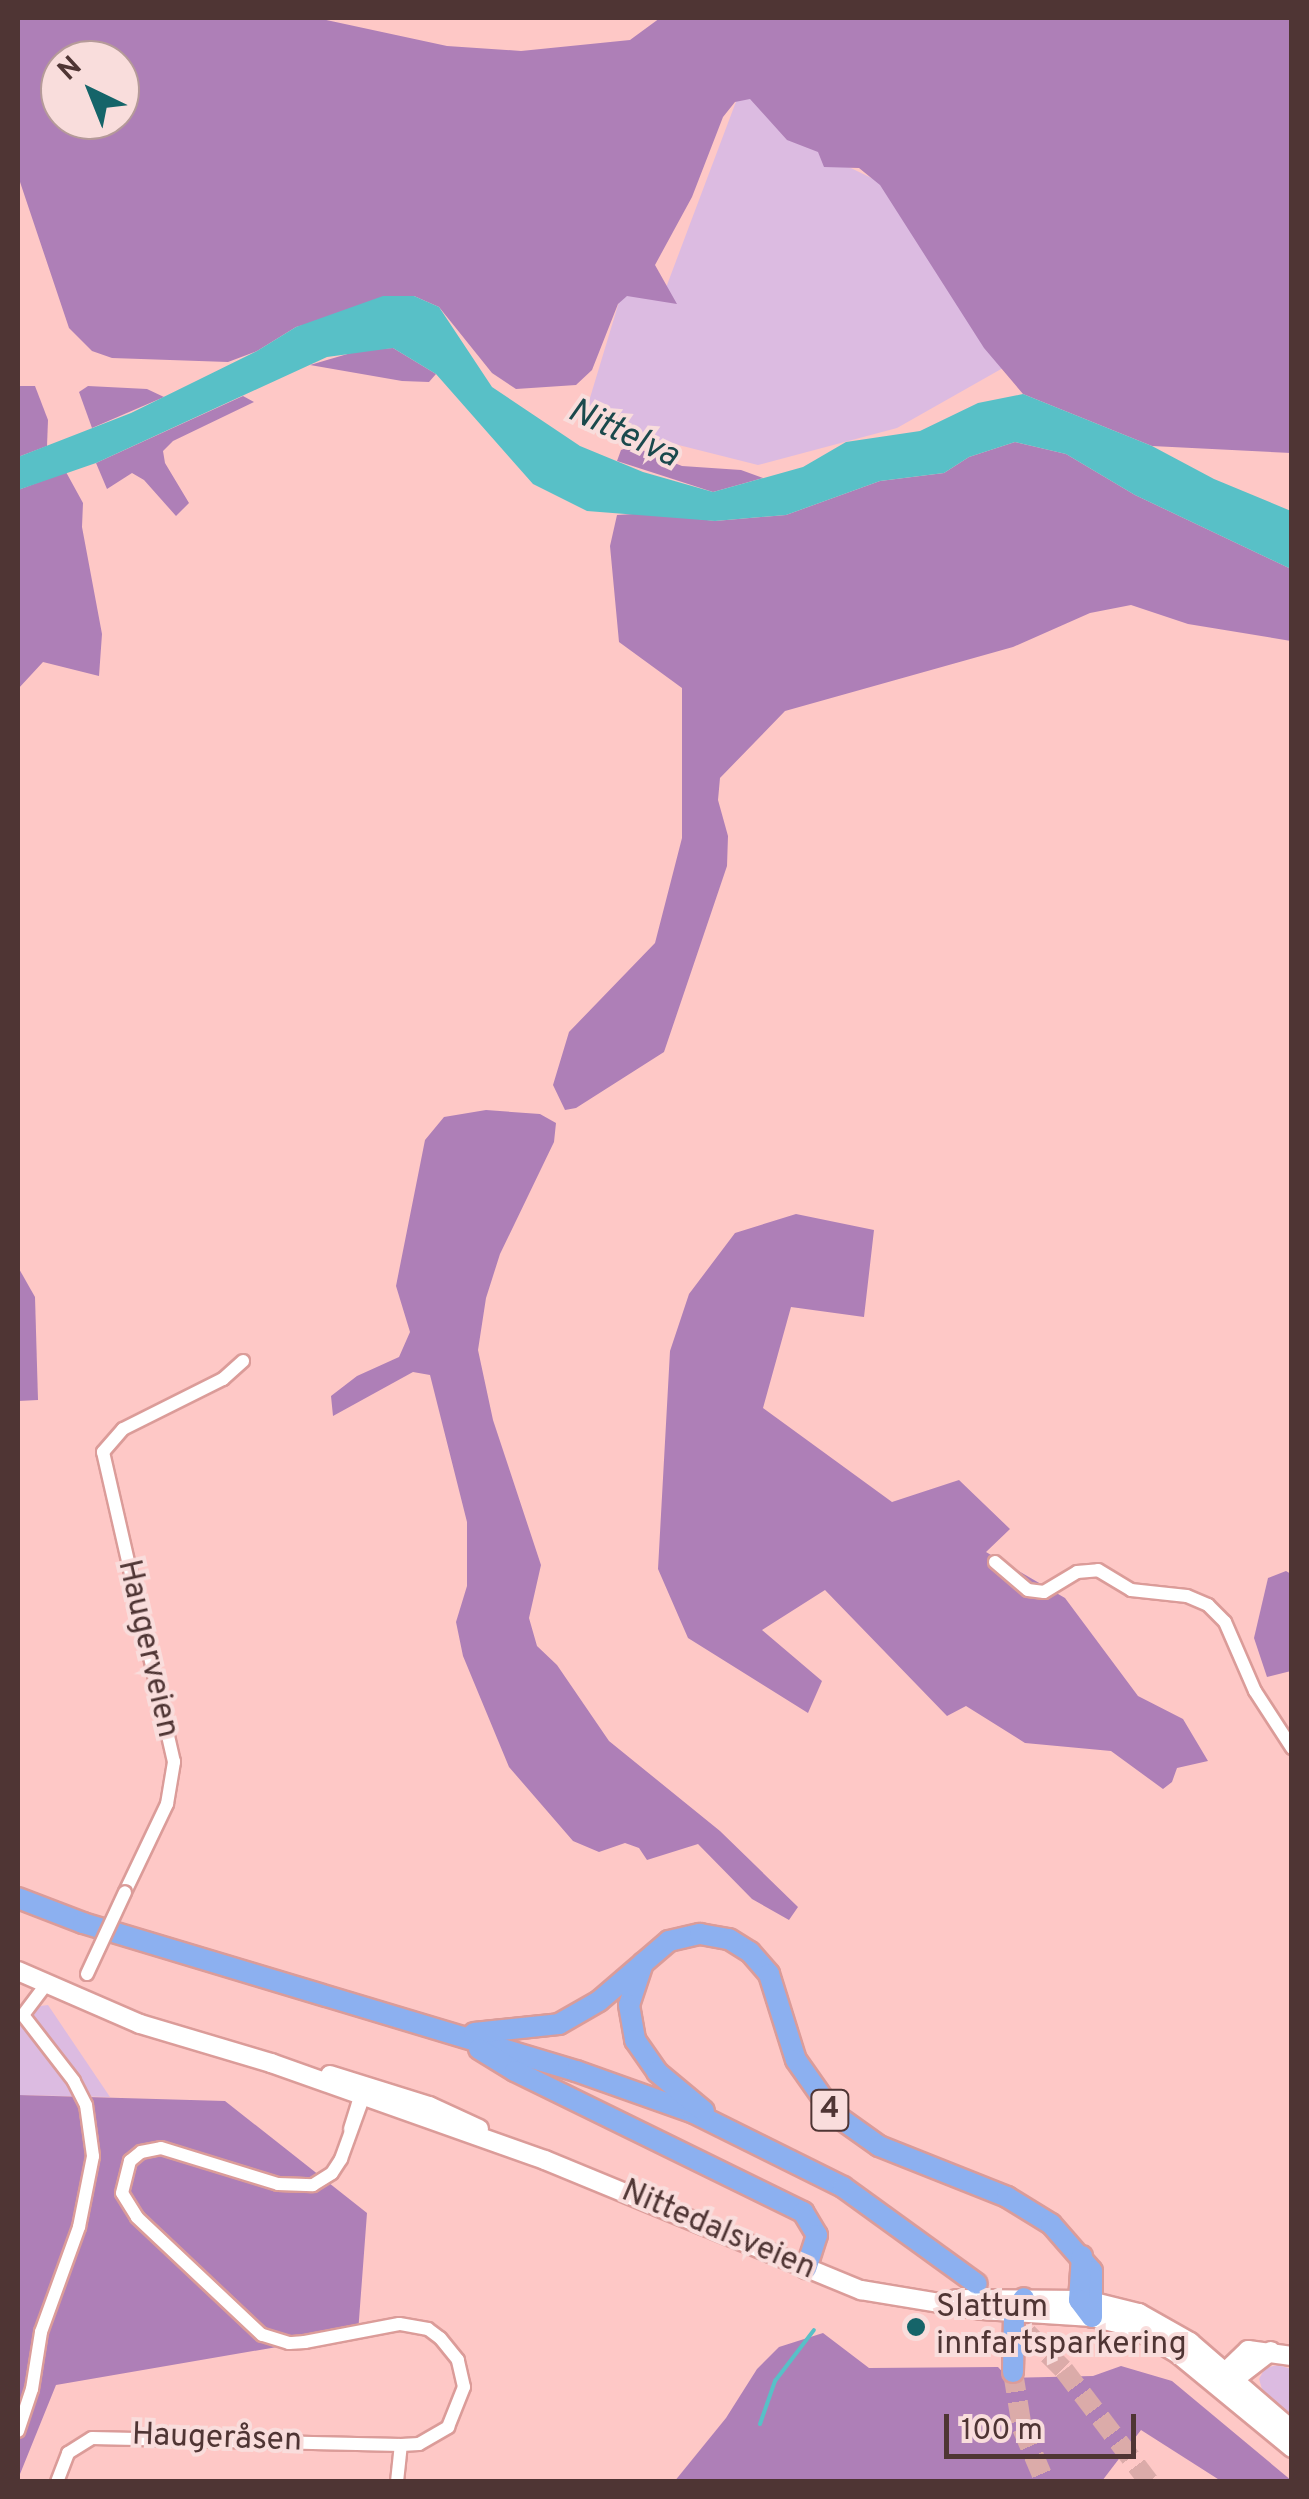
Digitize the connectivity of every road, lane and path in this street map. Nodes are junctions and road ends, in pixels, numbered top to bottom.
1 (243, 1361) dead end
2 (995, 1562) dead end
3 (1292, 1748) edge
4 (18, 1898) edge
5 (18, 1910) edge
6 (83, 1923) junction
7 (646, 1956) junction
8 (18, 1971) edge
9 (46, 1984) junction
10 (77, 1998) junction
11 (457, 2034) junction
12 (363, 2094) junction
13 (716, 2122) junction
14 (806, 2268) junction
15 (977, 2284) dead end
16 (1019, 2305) junction
17 (1088, 2306) junction
18 (1292, 2356) edge
19 (1012, 2372) tunnel mouth
20 (1226, 2379) junction
21 (1292, 2430) edge
22 (18, 2431) edge
23 (401, 2446) junction
24 (1292, 2448) edge
25 (57, 2482) edge
26 (397, 2482) edge

1 - 10 street, Haugerveien, bridge
2 - 3 street
4 - 6 highway, 4
5 - 6 highway, 4
6 - 11 highway, 4
7 - 11 highway, 4
7 - 13 highway, 4
7 - 17 highway, 4
8 - 9 main road, Nittedalsveien
9 - 10 main road, Nittedalsveien
9 - 22 street
10 - 12 main road, Nittedalsveien
11 - 13 highway, 4
11 - 14 highway, 4
12 - 14 main road, Nittedalsveien
12 - 23 street, Haugeråsen
13 - 15 highway, 4
14 - 16 main road, Nittedalsveien
16 - 17 main road, Nittedalsveien
16 - 19 highway
17 - 20 main road, Nittedalsveien
18 - 20 main road
20 - 21 main road, Nittedalsveien
20 - 24 main road, Nittedalsveien
23 - 25 street, Haugeråsen
23 - 26 street

